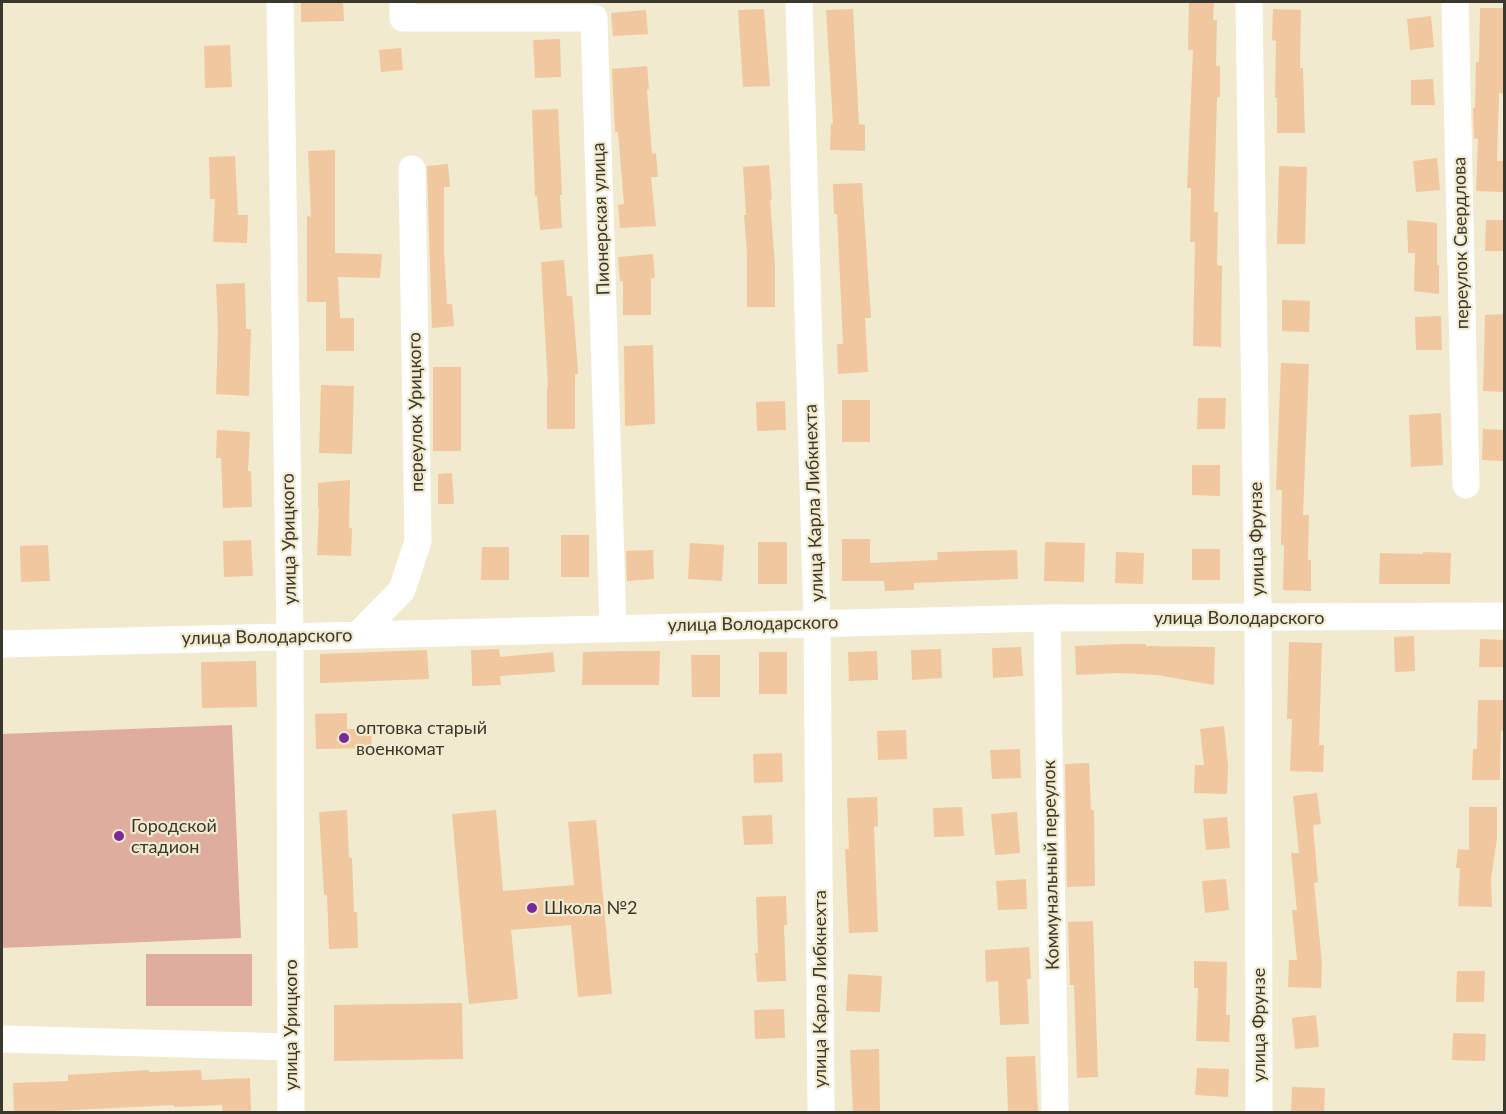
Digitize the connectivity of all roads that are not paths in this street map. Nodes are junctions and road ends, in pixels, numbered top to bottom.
1 (280, 2) edge
2 (403, 2) edge
3 (799, 2) edge
4 (1249, 2) edge
5 (1455, 2) edge
6 (412, 169) dead end
7 (1466, 485) dead end
8 (1504, 616) edge
9 (1047, 618) junction
10 (1258, 619) junction
11 (817, 622) junction
12 (613, 628) junction
13 (358, 635) junction
14 (290, 637) junction
15 (2, 644) edge
16 (2, 1039) edge
17 (290, 1047) junction
18 (291, 1113) edge
19 (821, 1113) edge
20 (1055, 1113) edge
21 (1259, 1113) edge

1 - 14 street, улица Урицкого
2 - 12 street, Пионерская улица
3 - 11 street, улица Карла Либкнехта
4 - 10 street, улица Фрунзе
5 - 7 street, переулок Свердлова
6 - 13 street, переулок Урицкого
8 - 10 street, улица Володарского
9 - 10 street, улица Володарского
9 - 11 street, улица Володарского
9 - 20 street, Коммунальный переулок
10 - 21 street, улица Фрунзе
11 - 12 street, улица Володарского
11 - 19 street, улица Карла Либкнехта
12 - 13 street, улица Володарского
13 - 14 street, улица Володарского
14 - 15 street, улица Володарского
14 - 17 street, улица Урицкого
16 - 17 street
17 - 18 street, улица Урицкого

